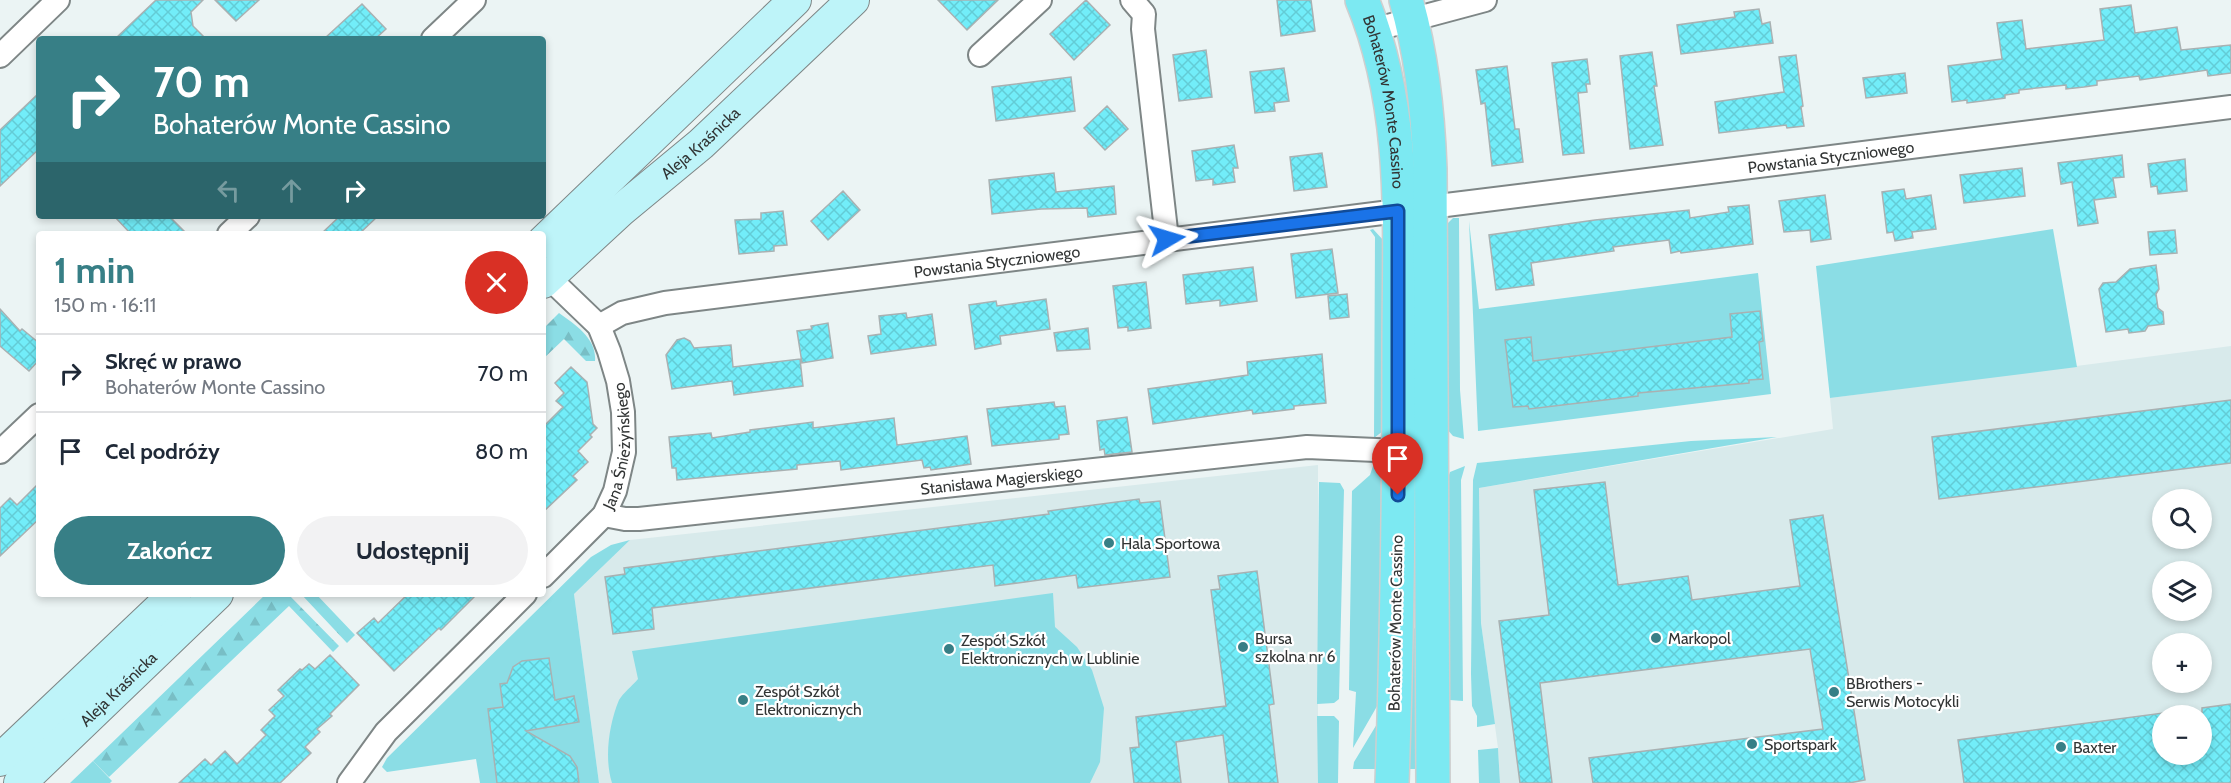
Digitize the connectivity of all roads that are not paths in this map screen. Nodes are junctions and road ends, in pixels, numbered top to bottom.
1 (58, 0) edge
2 (474, 0) edge
3 (795, 0) edge
4 (852, 0) edge
5 (1040, 0) edge
6 (1132, 0) edge
7 (1362, 0) edge
8 (1485, 0) edge
9 (1409, 10) edge
10 (1373, 30) junction
11 (436, 36) edge
12 (980, 55) dead end
13 (0, 56) edge
14 (2231, 107) edge
15 (1414, 209) junction
16 (245, 219) edge
17 (232, 231) edge
18 (546, 239) edge
19 (1167, 239) junction
20 (546, 280) edge
21 (599, 326) junction
22 (36, 418) edge
23 (1399, 451) junction
24 (0, 452) edge
25 (604, 515) junction
26 (546, 573) edge
27 (172, 597) edge
28 (214, 597) edge
29 (522, 597) edge
30 (0, 760) edge
31 (20, 783) edge
32 (349, 783) edge
33 (1392, 783) edge
34 (1433, 783) edge

1 - 13 street
2 - 11 street
3 - 18 main road, Aleja Kraśnicka
4 - 20 main road, Aleja Kraśnicka
5 - 12 street
6 - 19 street
7 - 10 main road, Bohaterów Monte Cassino
8 - 9 street
9 - 10 street
9 - 15 main road, Bohaterów Monte Cassino
10 - 15 main road, Bohaterów Monte Cassino
14 - 15 street, Powstania Styczniowego
15 - 19 street, Powstania Styczniowego
15 - 23 main road, Bohaterów Monte Cassino
15 - 34 main road, Bohaterów Monte Cassino
16 - 17 street
19 - 21 street, Powstania Styczniowego
20 - 21 street, Jana Śnieżyńskiego
21 - 25 street, Jana Śnieżyńskiego
22 - 24 street
23 - 25 street, Stanisława Magierskiego
23 - 33 main road, Bohaterów Monte Cassino
25 - 26 street, Jana Śnieżyńskiego
27 - 30 main road, Aleja Kraśnicka
28 - 31 main road, Aleja Kraśnicka
29 - 32 street

